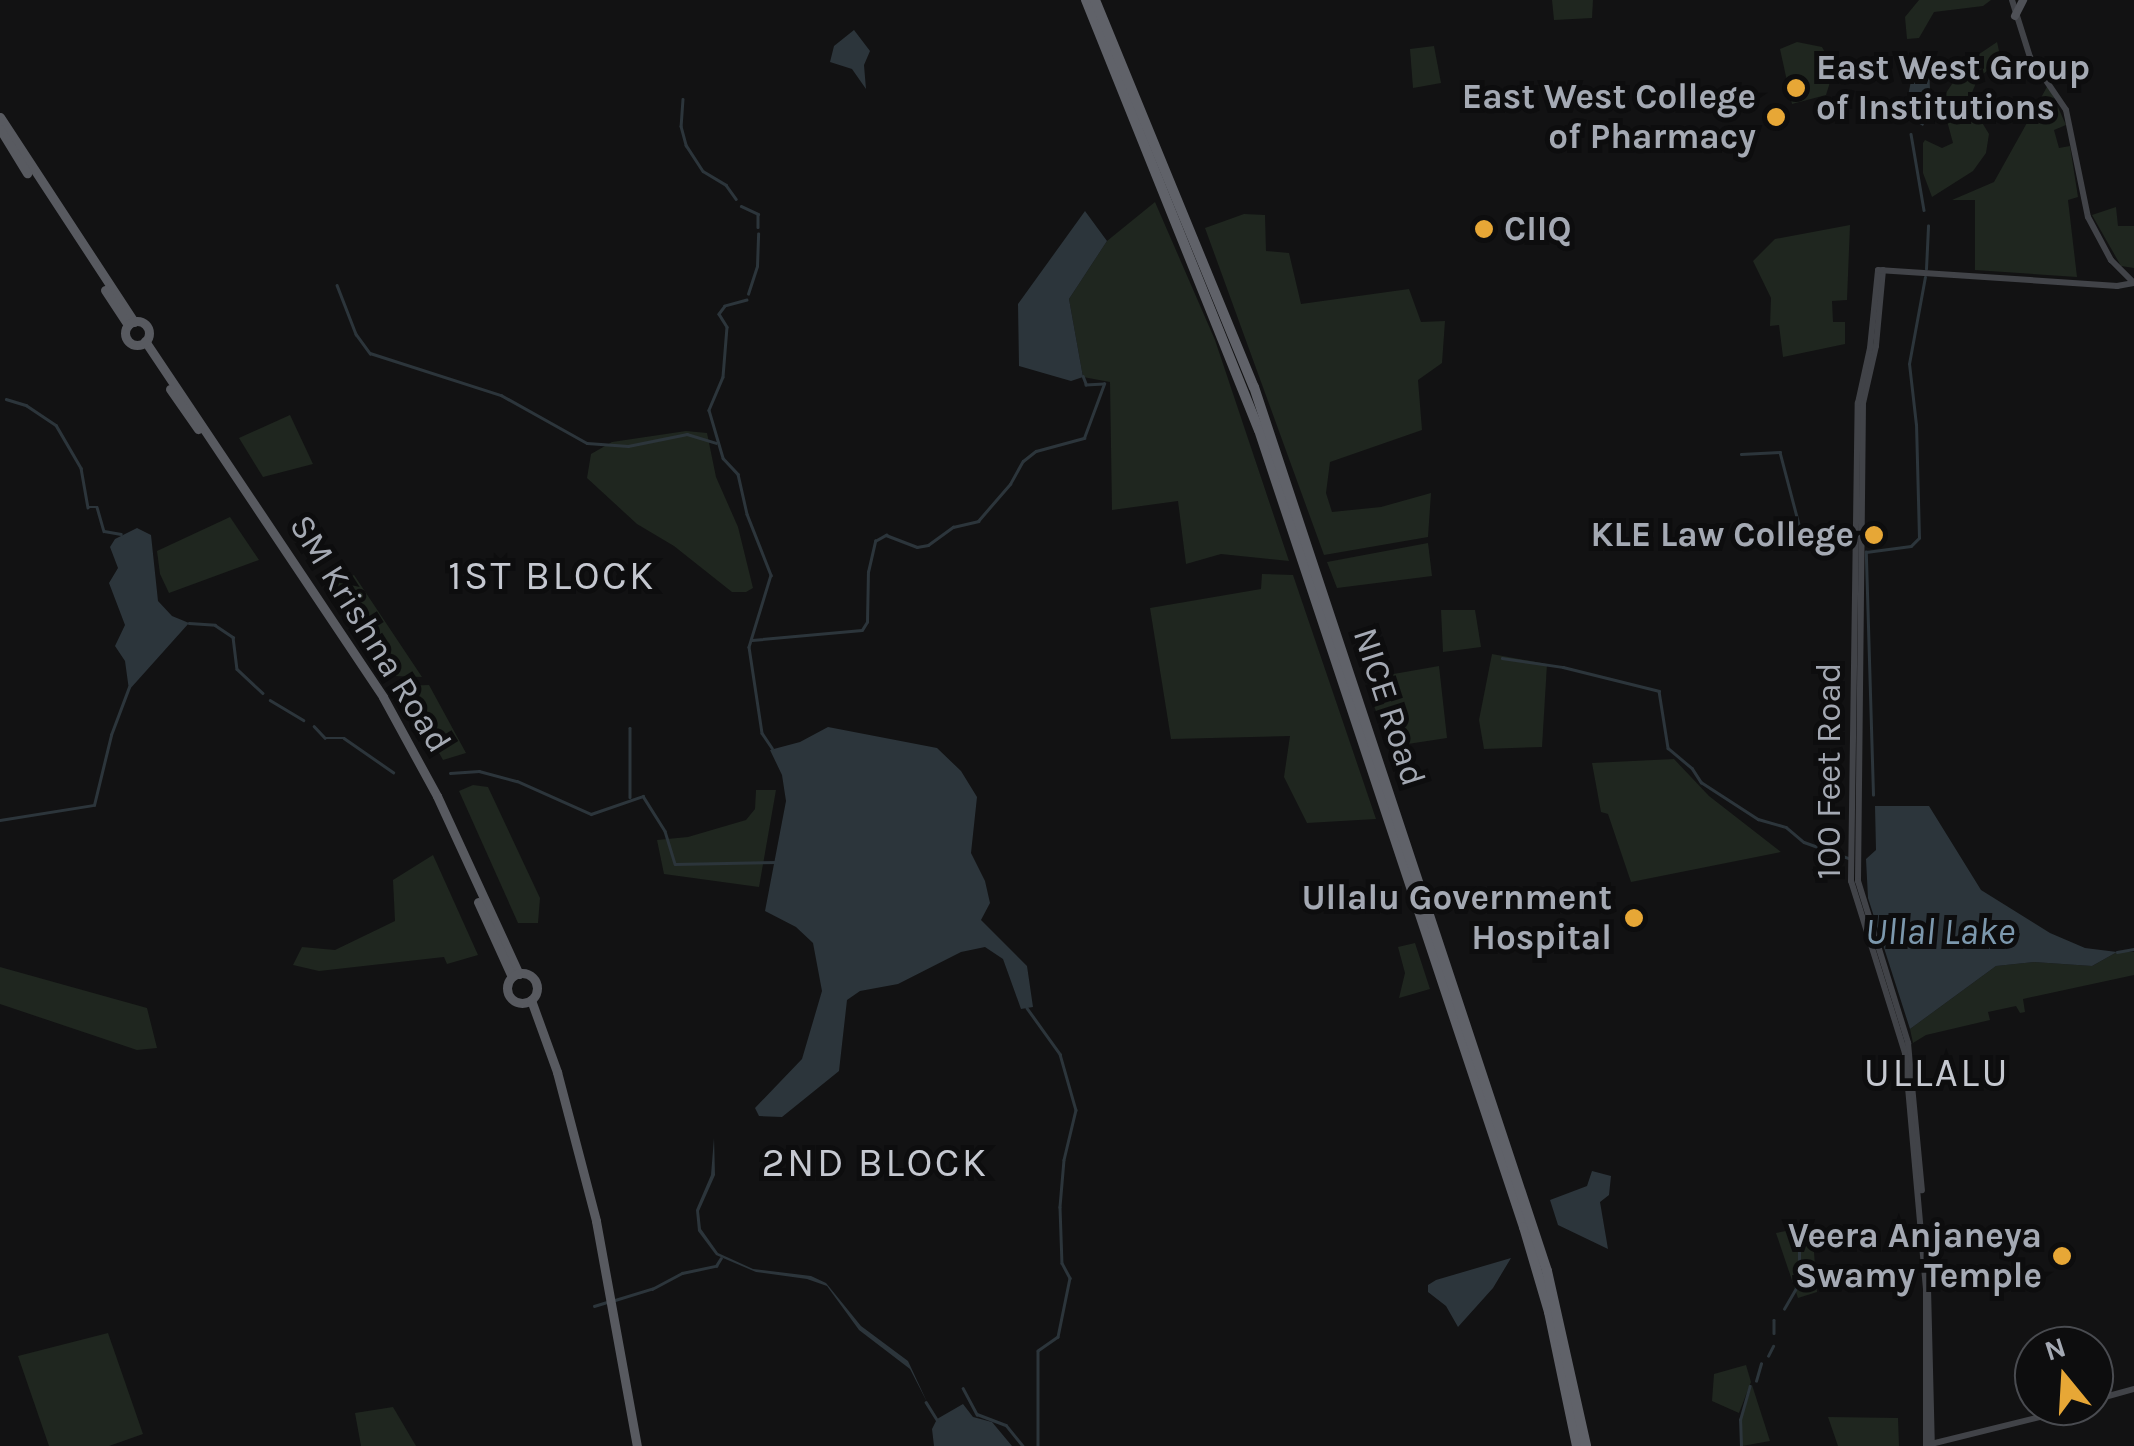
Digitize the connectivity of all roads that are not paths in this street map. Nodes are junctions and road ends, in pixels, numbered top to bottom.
1 (1086, 0) edge
2 (1095, 0) edge
3 (2012, 0) edge
4 (2023, 0) edge
5 (2016, 16) junction
6 (0, 117) edge
7 (0, 129) edge
8 (22, 159) junction
9 (2134, 283) edge
10 (131, 324) junction
11 (143, 342) junction
12 (516, 975) junction
13 (528, 1001) junction
14 (2014, 1421) edge
15 (2014, 1423) edge
16 (1929, 1444) edge
17 (634, 1446) edge
18 (1577, 1446) edge
19 (1586, 1446) edge

1 - 18 highway, NICE Road
2 - 19 highway, NICE Road
3 - 5 main road
4 - 5 main road
5 - 9 main road
6 - 8 highway
7 - 8 highway
8 - 10 highway
9 - 16 main road, 100 Feet Road
10 - 11 highway
10 - 11 highway
11 - 12 highway, SM Krishna Road
12 - 13 highway
12 - 13 highway
13 - 17 highway
14 - 16 main road
15 - 16 main road

